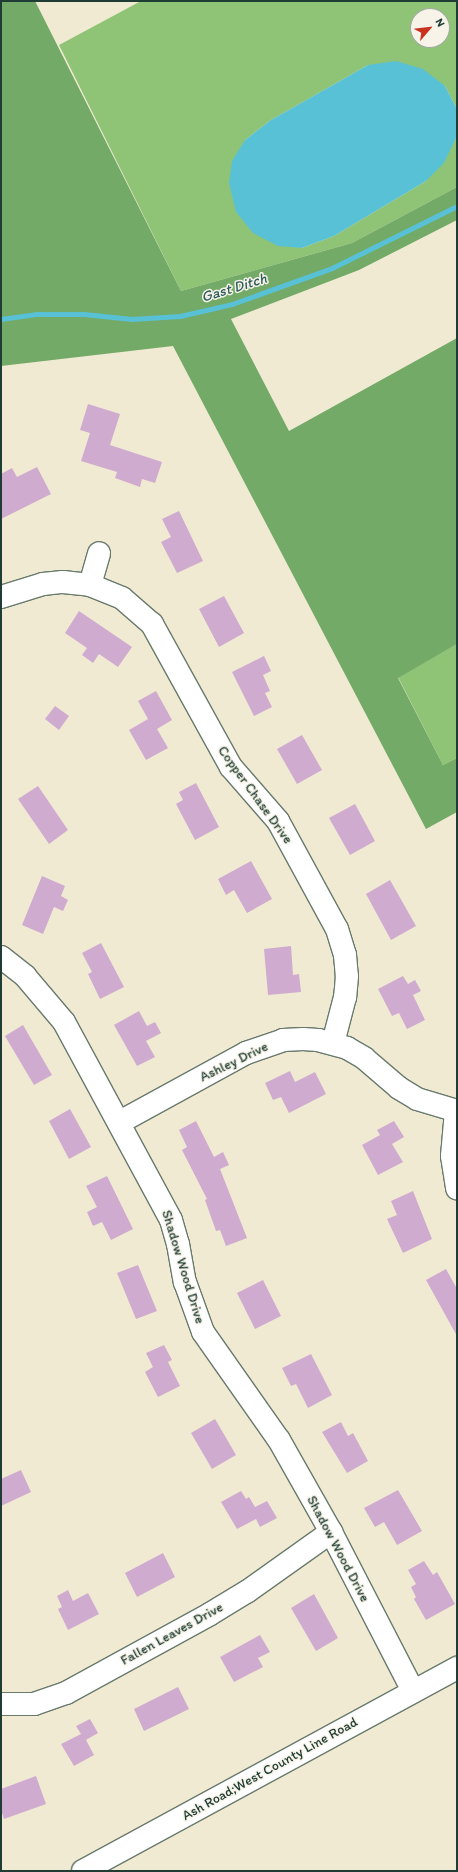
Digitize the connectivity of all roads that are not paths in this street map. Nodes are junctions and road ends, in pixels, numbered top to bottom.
1 (99, 553) dead end
2 (90, 585) junction
3 (1, 597) edge
4 (1, 957) edge
5 (333, 1043) junction
6 (456, 1111) edge
7 (120, 1122) junction
8 (457, 1189) edge
9 (331, 1532) junction
10 (457, 1668) edge
11 (413, 1691) junction
12 (1, 1704) edge
13 (83, 1871) edge

1 - 2 street
2 - 3 street, Copper Chase Drive
2 - 5 street, Copper Chase Drive
4 - 7 street, Shadow Wood Drive
5 - 6 street, Ashley Drive
5 - 7 street, Ashley Drive
6 - 8 street
7 - 9 street, Shadow Wood Drive
9 - 11 street, Shadow Wood Drive
9 - 12 street, Fallen Leaves Drive
10 - 11 street, Ash Road;West County Line Road
11 - 13 street, Ash Road;West County Line Road

